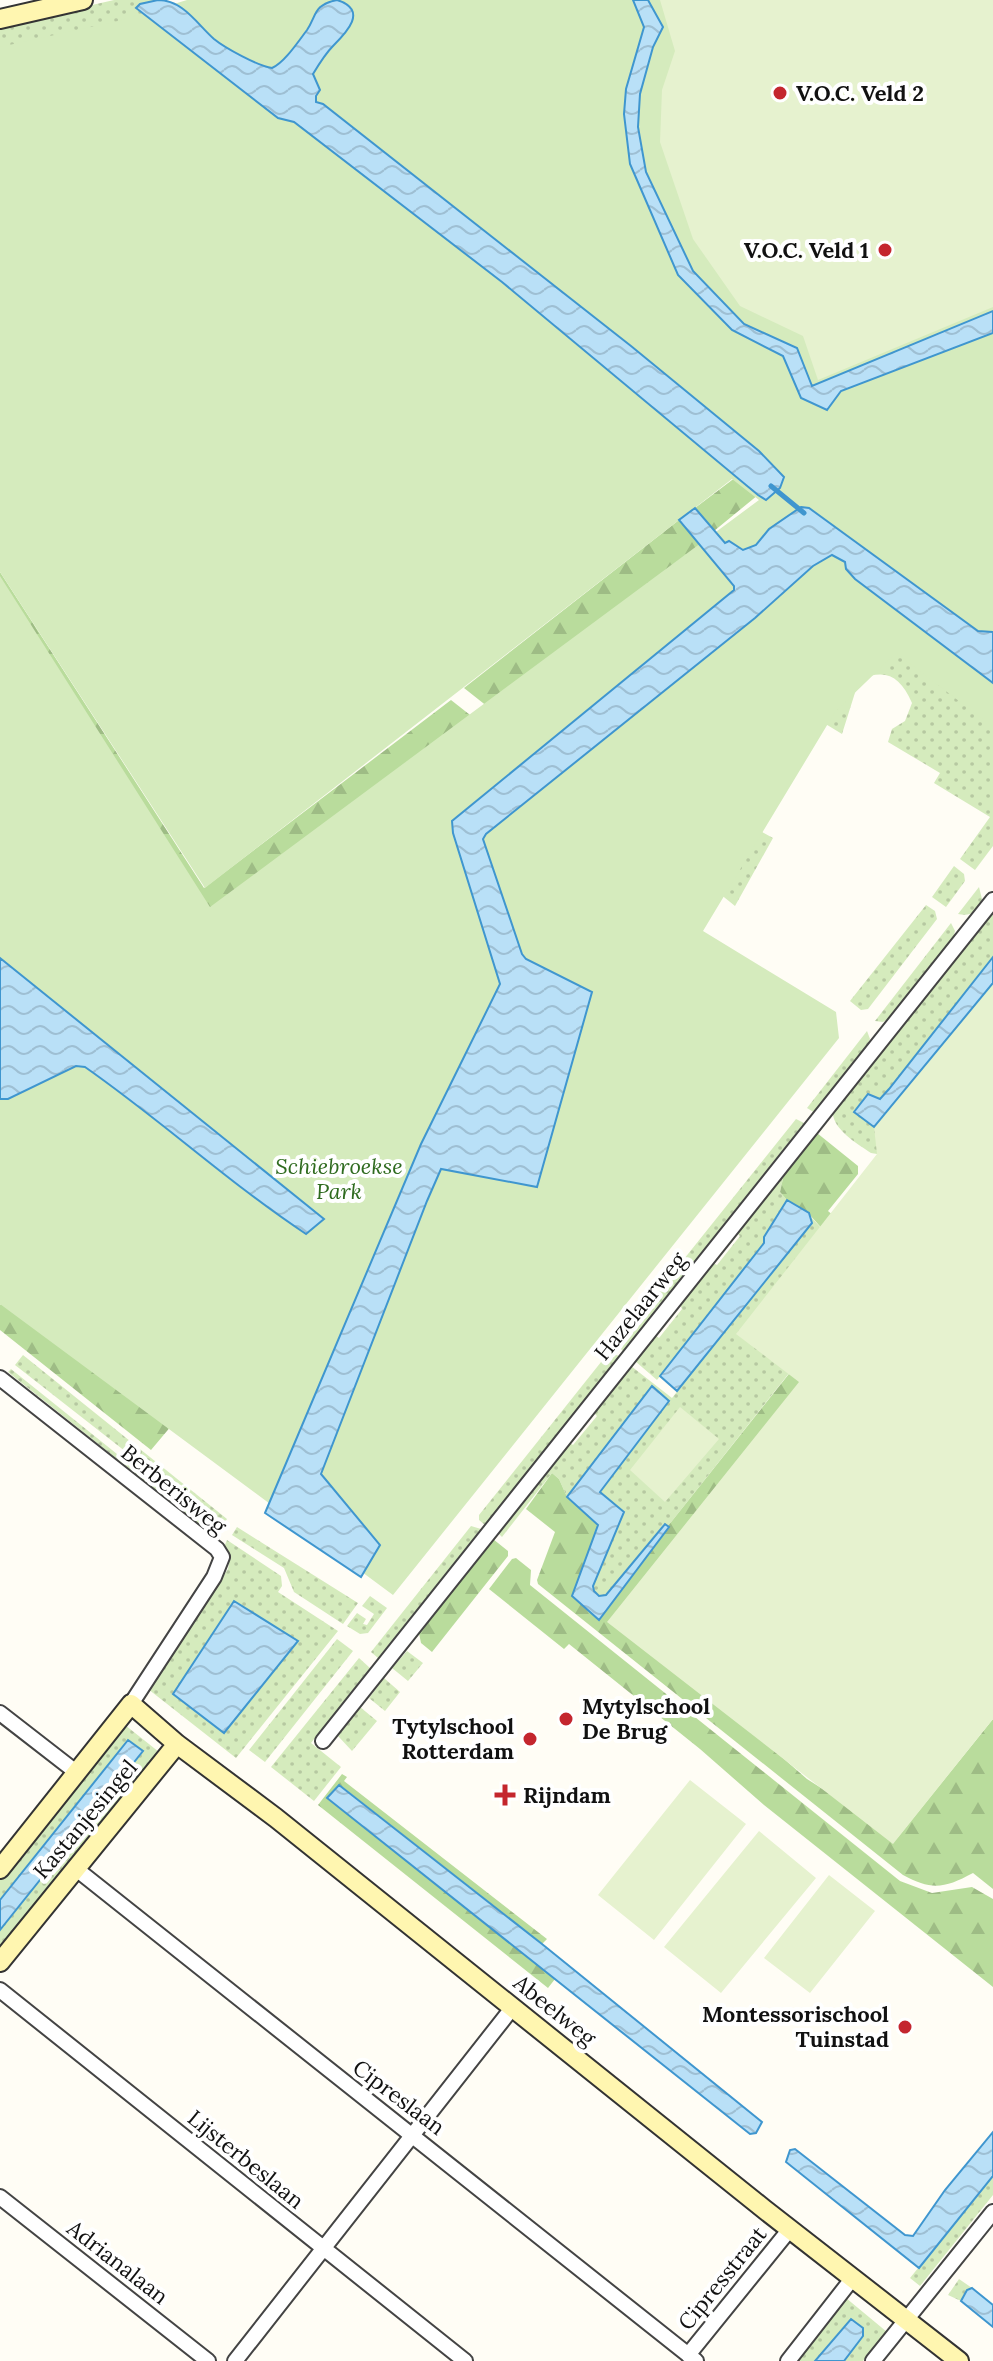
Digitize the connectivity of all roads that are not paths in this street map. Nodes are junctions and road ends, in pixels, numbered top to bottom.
1 (83, 0) edge
2 (0, 19) edge
3 (993, 900) edge
4 (0, 1378) edge
5 (131, 1704) junction
6 (0, 1713) edge
7 (323, 1741) dead end
8 (177, 1744) junction
9 (76, 1772) junction
10 (75, 1868) junction
11 (0, 1869) edge
12 (0, 1962) edge
13 (0, 1990) edge
14 (513, 2007) junction
15 (412, 2136) junction
16 (0, 2197) edge
17 (993, 2212) edge
18 (790, 2229) junction
19 (323, 2248) junction
20 (852, 2279) junction
21 (905, 2320) junction
22 (692, 2358) edge
23 (951, 2359) edge
24 (208, 2361) edge
25 (235, 2361) edge
26 (465, 2361) edge
27 (788, 2361) edge
28 (873, 2361) edge

1 - 2 street
3 - 7 street, Hazelaarweg
4 - 5 street, Berberisweg
5 - 8 street, Abeelweg
5 - 9 street, Kastanjesingel
6 - 9 street
8 - 10 street, Kastanjesingel
8 - 14 street, Abeelweg
9 - 11 street, Kastanjesingel
10 - 12 street, Kastanjesingel
10 - 15 street, Cipreslaan
13 - 19 street, Lijsterbeslaan
14 - 15 street
14 - 18 street, Abeelweg
15 - 19 street
15 - 22 street, Cipreslaan
16 - 24 street, Adrianalaan
17 - 21 street
18 - 20 street, Abeelweg
18 - 22 street, Cipresstraat
19 - 25 street
19 - 26 street, Lijsterbeslaan
20 - 21 street, Abeelweg
20 - 27 street
21 - 23 street, Abeelweg
21 - 28 street

